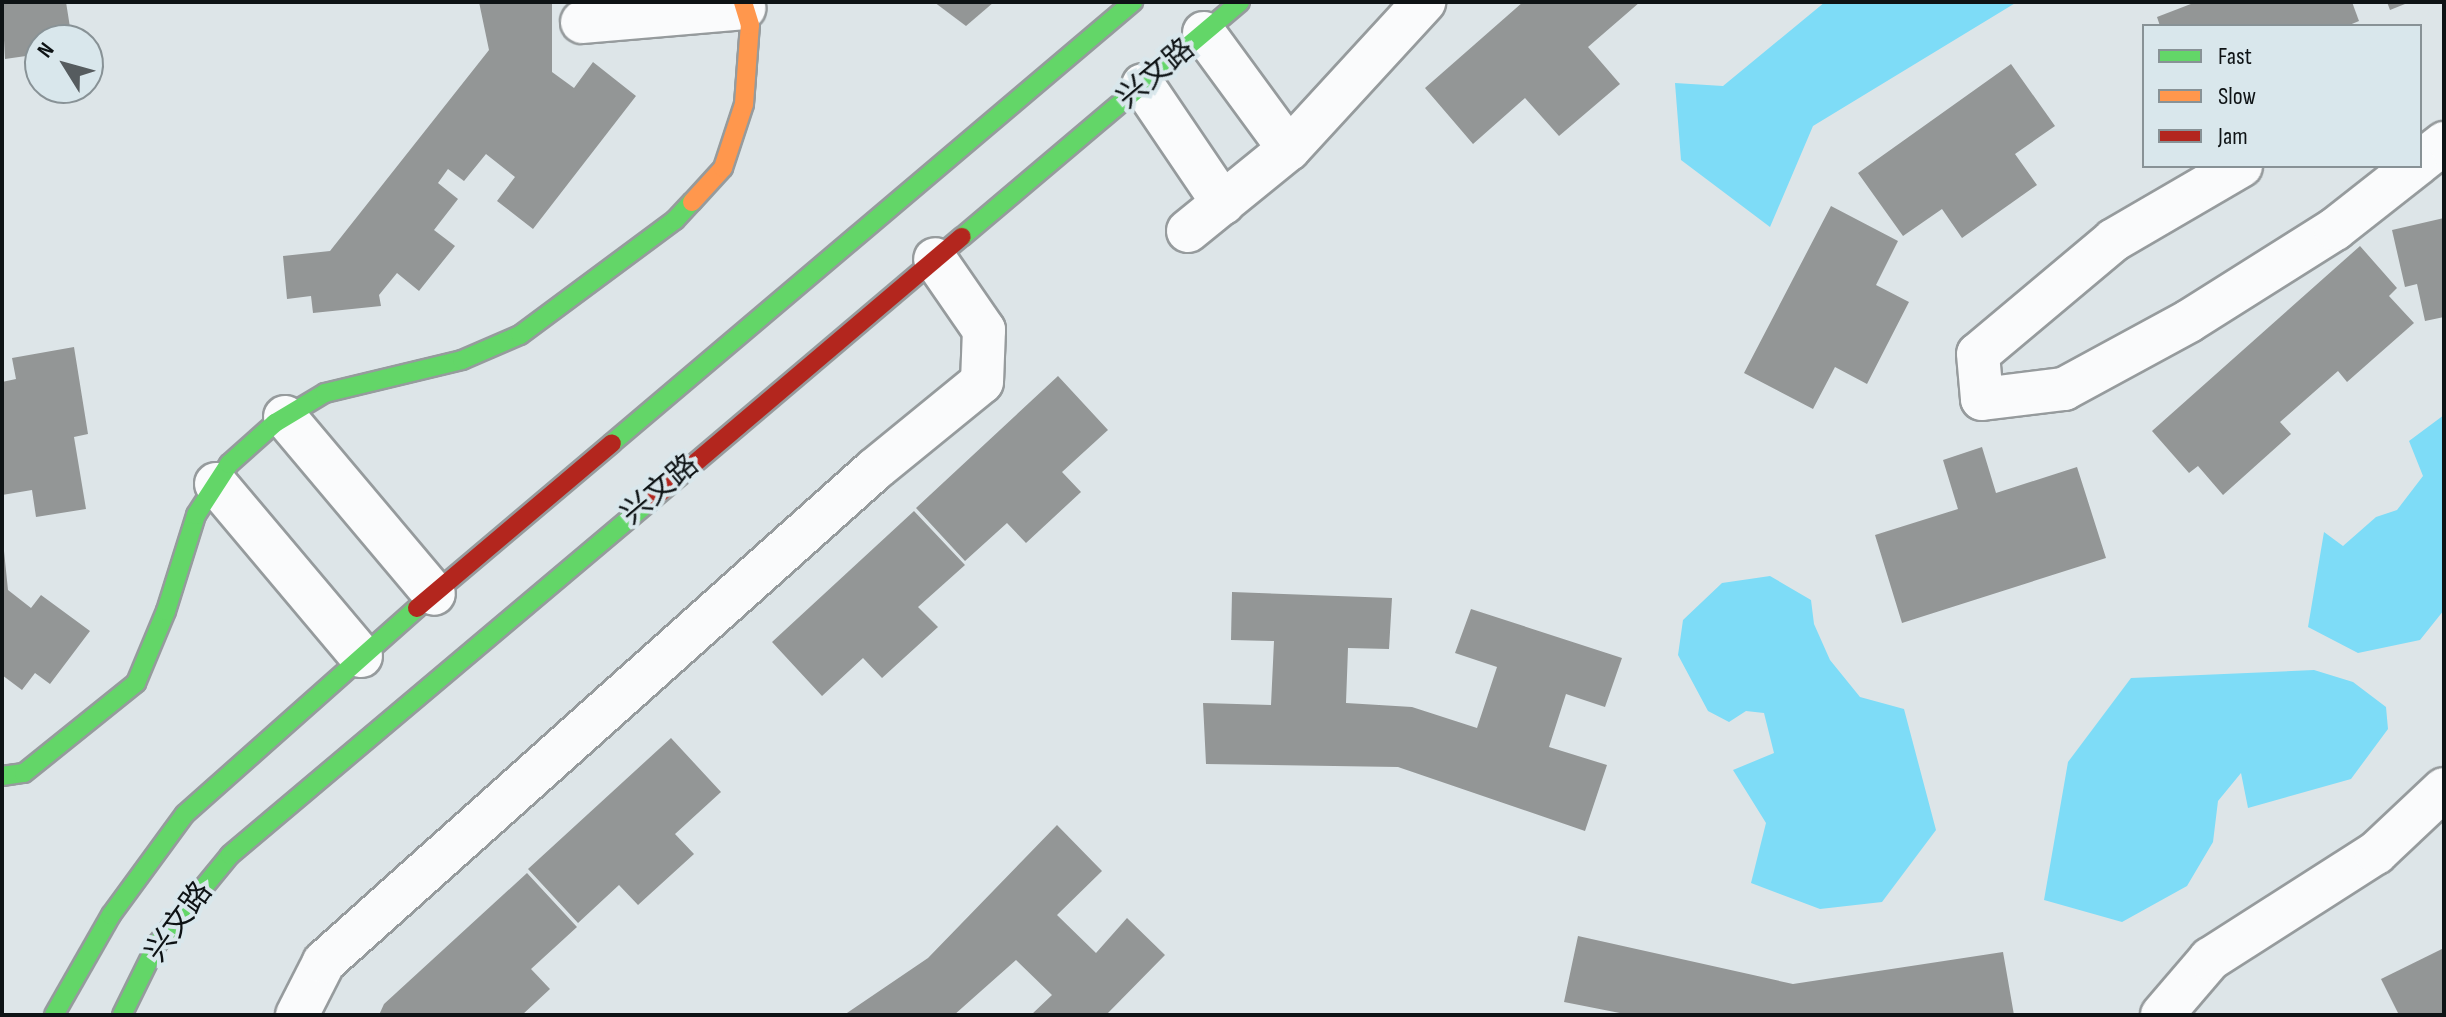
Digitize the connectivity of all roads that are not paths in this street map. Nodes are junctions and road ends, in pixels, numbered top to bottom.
1 (1133, 2) edge
2 (1240, 2) edge
3 (1424, 2) edge
4 (744, 5) edge
5 (582, 22) dead end
6 (1204, 33) junction
7 (1143, 85) junction
8 (2444, 131) edge
9 (2422, 134) edge
10 (2444, 143) edge
11 (1289, 149) junction
12 (2422, 160) edge
13 (2238, 168) edge
14 (2412, 168) edge
15 (1223, 203) junction
16 (1188, 231) dead end
17 (935, 259) junction
18 (285, 417) junction
19 (216, 484) junction
20 (434, 594) junction
21 (361, 656) junction
22 (2, 776) edge
23 (2444, 789) edge
24 (54, 1015) edge
25 (122, 1015) edge
26 (297, 1015) edge
27 (2162, 1015) edge

1 - 20 main road, 兴文路
2 - 6 main road, 兴文路
3 - 11 street
4 - 5 street
4 - 18 main road
6 - 7 main road, 兴文路
6 - 11 street
7 - 15 street
7 - 17 main road, 兴文路
8 - 9 street
10 - 12 street
11 - 15 street
13 - 14 street
15 - 16 street
17 - 25 main road, 兴文路
17 - 26 street
18 - 19 main road
18 - 20 street
19 - 21 street
19 - 22 main road
20 - 21 main road, 兴文路
21 - 24 main road, 兴文路
23 - 27 street

